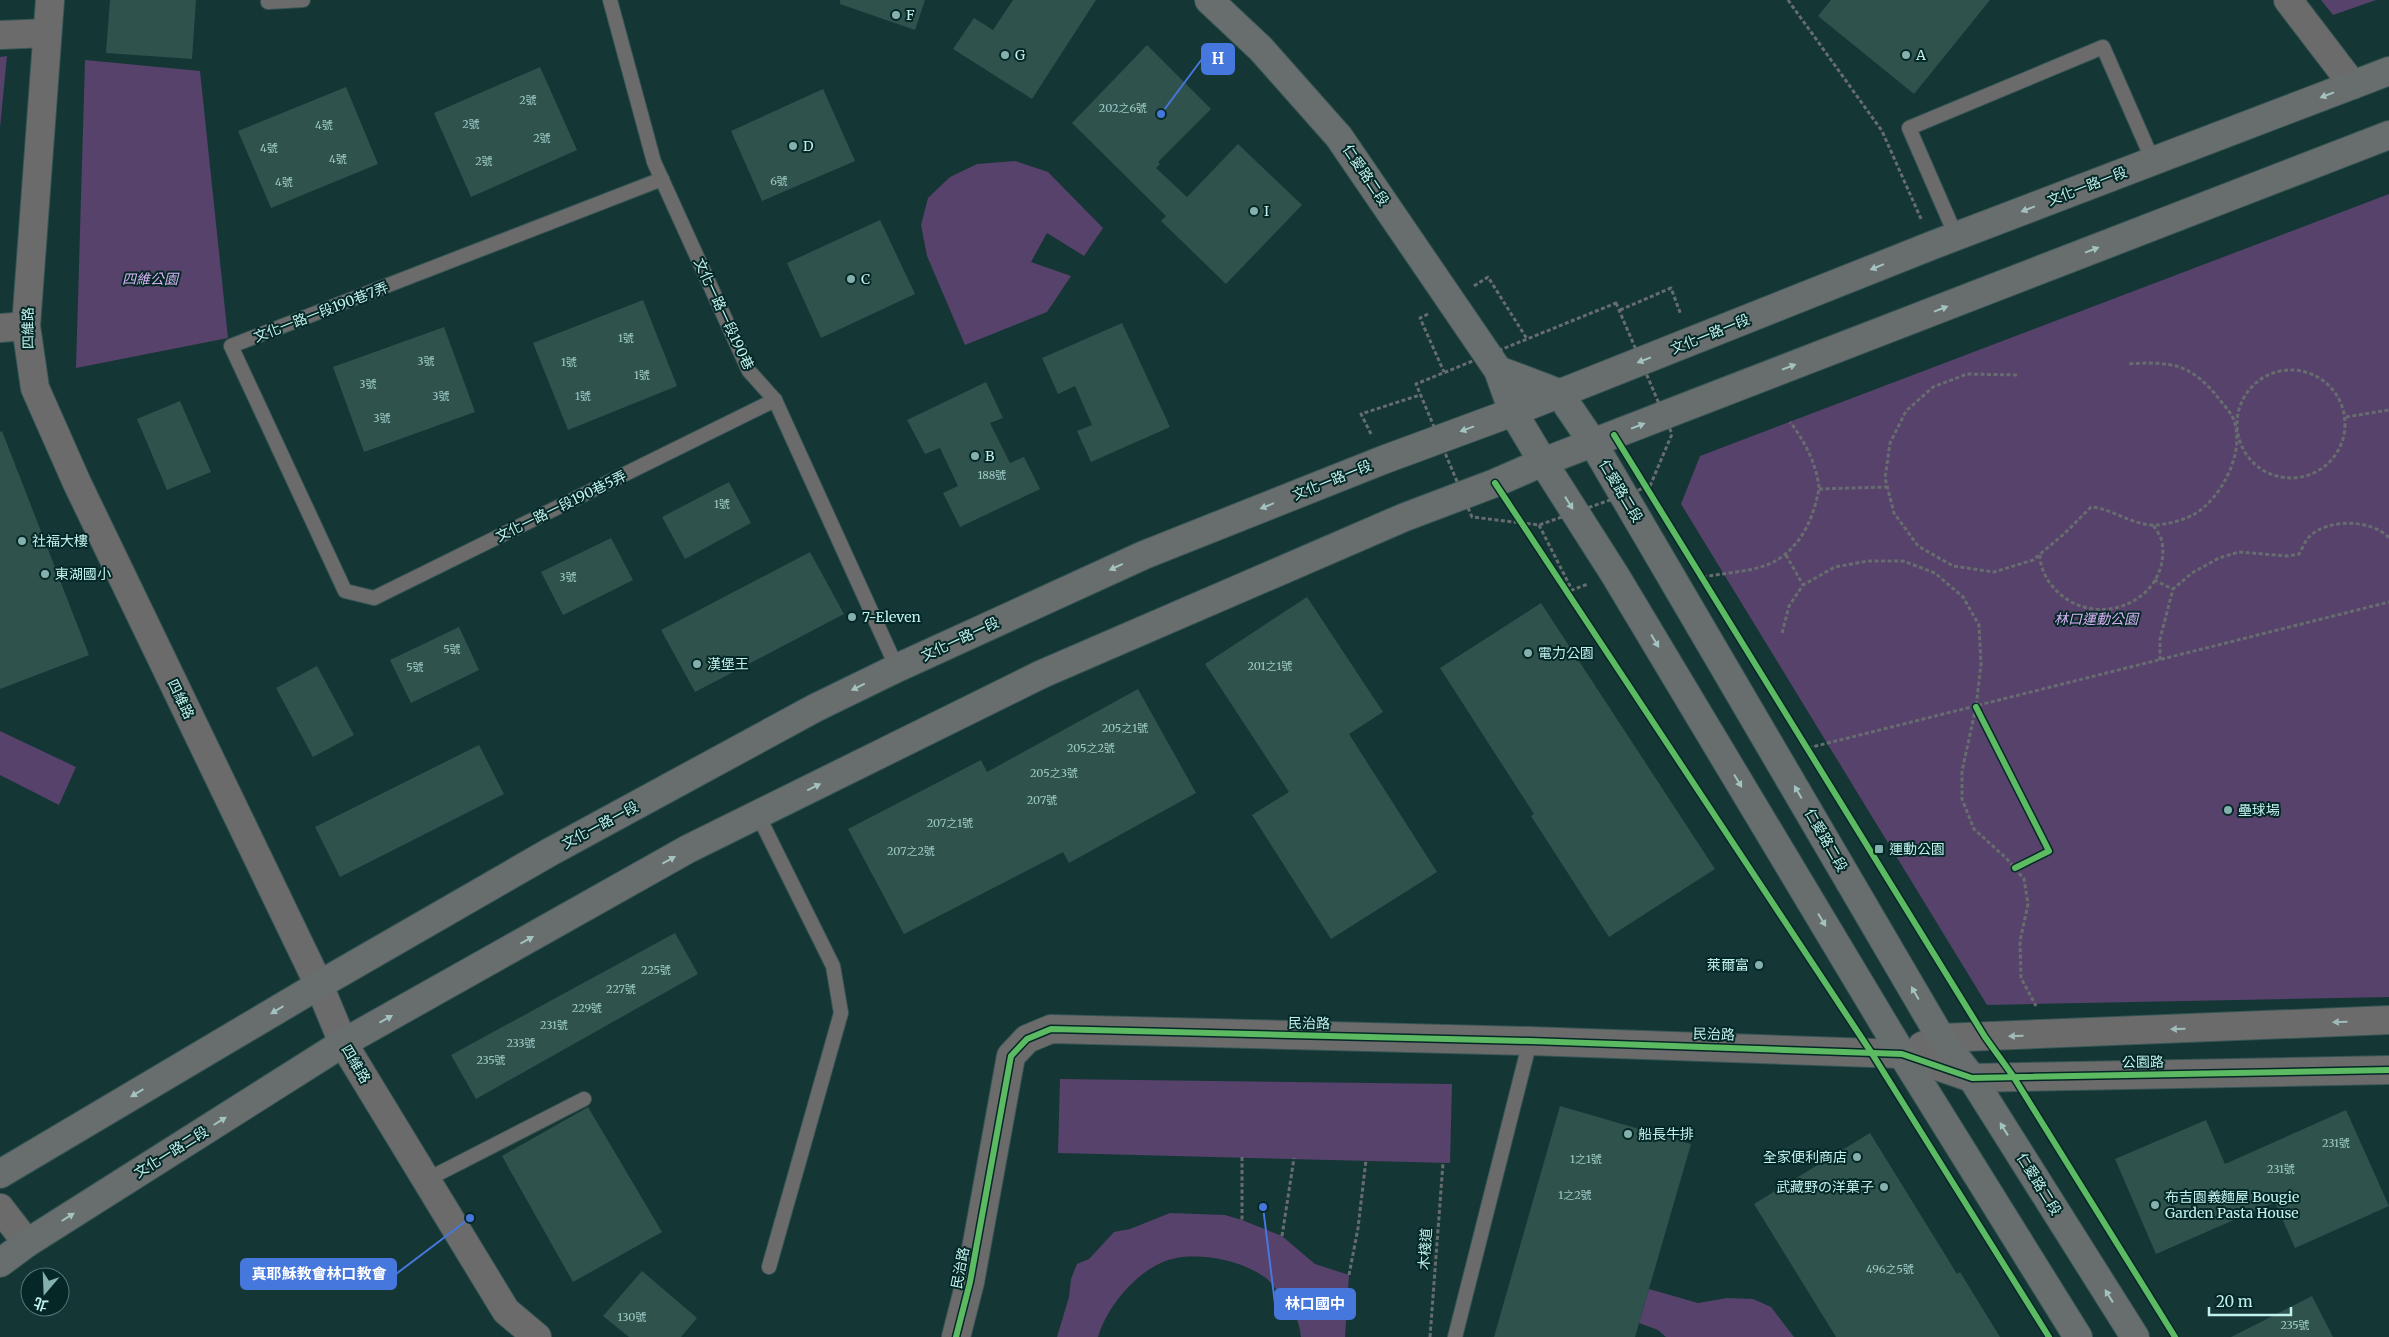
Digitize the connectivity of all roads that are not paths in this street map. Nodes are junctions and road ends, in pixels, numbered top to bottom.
1 (50, 0) edge
2 (303, 0) edge
3 (610, 0) edge
4 (1209, 0) edge
5 (2288, 0) edge
6 (268, 2) dead end
7 (48, 33) junction
8 (0, 35) edge
9 (2389, 71) edge
10 (2353, 85) junction
11 (2389, 135) edge
12 (2153, 161) junction
13 (662, 180) junction
14 (1944, 240) junction
15 (13, 327) edge
16 (1498, 370) junction
17 (1559, 393) junction
18 (775, 400) junction
19 (1513, 412) junction
20 (1593, 443) junction
21 (1543, 462) junction
22 (345, 591) joint
23 (897, 668) junction
24 (758, 815) junction
25 (319, 985) junction
26 (2389, 1020) edge
27 (2104, 1032) junction
28 (1942, 1038) junction
29 (1530, 1041) junction
30 (343, 1043) junction
31 (1902, 1054) junction
32 (2389, 1070) edge
33 (2107, 1075) junction
34 (1972, 1078) junction
35 (584, 1100) dead end
36 (0, 1174) edge
37 (426, 1180) junction
38 (0, 1208) edge
39 (27, 1244) junction
40 (0, 1263) edge
41 (769, 1267) dead end
42 (537, 1337) edge
43 (956, 1337) edge
44 (1455, 1337) edge
45 (2078, 1337) edge
46 (2135, 1337) edge

1 - 7 street, 四維路
2 - 6 lane
3 - 13 lane, 文化一路一段190巷
4 - 16 main road, 仁愛路二段
5 - 10 street
7 - 8 street
7 - 15 street, 四維路
9 - 10 main road, 文化一路一段
10 -> 12 main road, 文化一路一段
20 -> 11 main road
12 -> 14 main road, 文化一路一段
12 - 14 lane
13 - 18 lane, 文化一路一段190巷
13 - 22 lane, 文化一路一段190巷7弄
14 -> 17 main road, 文化一路一段
15 - 25 street, 四維路
16 - 17 main road
16 - 19 main road, 仁愛路二段
17 - 19 main road, 文化一路一段
17 - 20 main road, 仁愛路二段
18 - 22 lane, 文化一路一段190巷5弄
18 - 23 lane, 文化一路一段190巷
19 - 21 main road, 仁愛路二段
19 -> 23 main road, 文化一路一段
20 - 21 main road
28 -> 20 main road, 仁愛路二段
24 -> 21 main road
21 -> 31 main road, 仁愛路二段
23 -> 25 main road, 文化一路一段
30 -> 24 main road
24 - 41 lane
25 - 30 street, 四維路
25 -> 36 main road
26 -> 27 street
27 -> 28 street
27 - 33 street
28 - 31 street
28 - 34 main road, 仁愛路二段
29 - 31 street, 民治路
29 - 43 street, 民治路
29 - 44 lane
30 - 37 street, 四維路
39 -> 30 main road, 文化一路二段
31 - 34 street, 公園路
31 - 45 main road, 仁愛路二段
32 - 33 street, 公園路
33 - 34 street, 公園路
46 -> 34 main road, 仁愛路二段
35 - 37 lane
37 - 42 street, 四維路
38 - 39 street
39 - 40 main road, 文化一路二段

